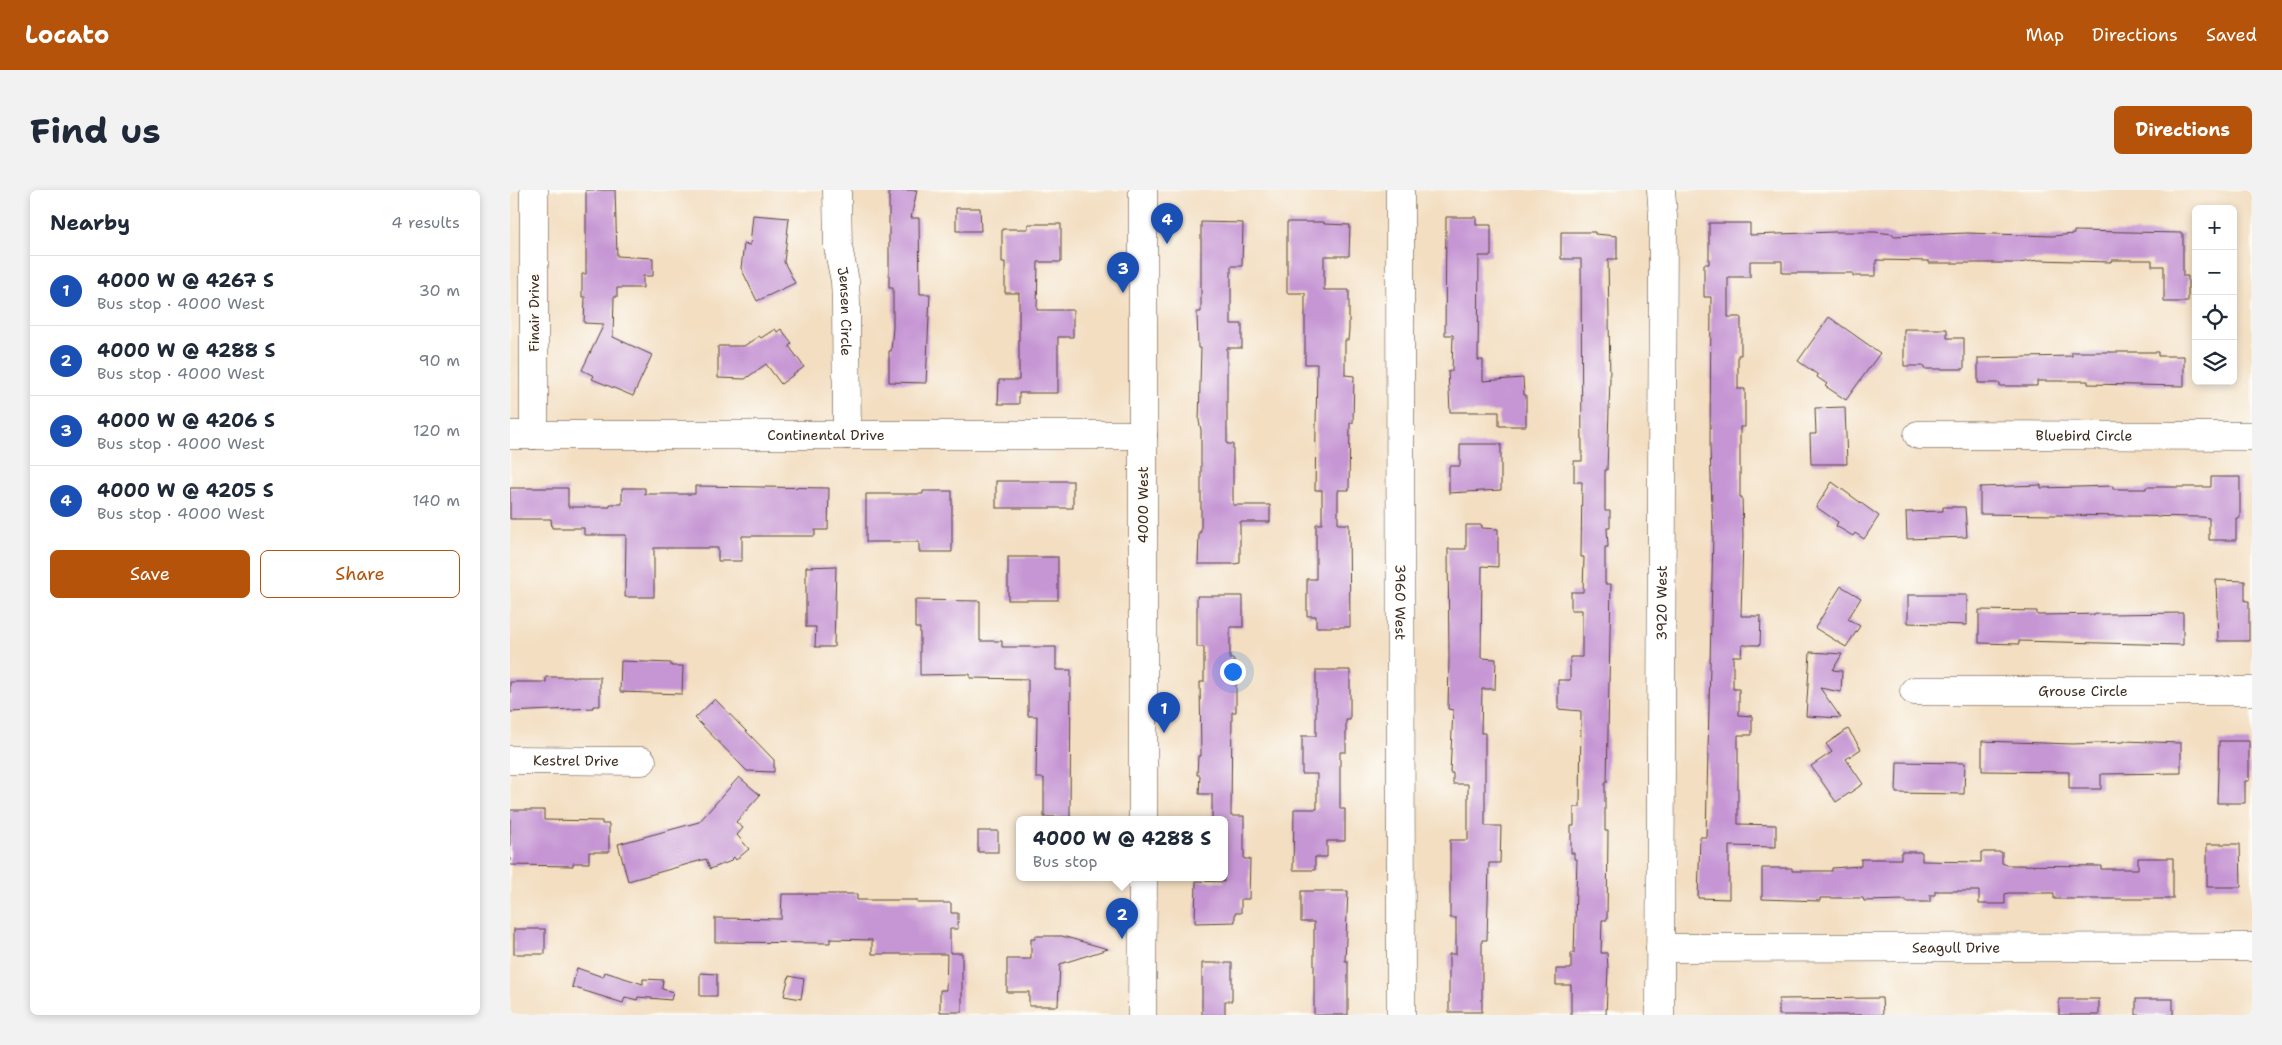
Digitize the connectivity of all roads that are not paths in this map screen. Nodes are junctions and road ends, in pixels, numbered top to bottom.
1 (534, 190) edge
2 (836, 190) edge
3 (1144, 190) edge
4 (1400, 190) edge
5 (1661, 190) edge
6 (522, 435) edge
7 (847, 435) junction
8 (1143, 435) junction
9 (1918, 435) dead end
10 (2252, 436) edge
11 (2252, 690) edge
12 (1914, 691) dead end
13 (510, 760) edge
14 (642, 761) dead end
15 (1143, 816) edge
16 (1143, 881) edge
17 (2252, 947) edge
18 (1660, 948) junction
19 (1142, 1015) edge
20 (1401, 1015) edge
21 (1660, 1015) edge

1 - 6 street, Finair Drive
2 - 7 street, Jensen Circle
3 - 8 street, 4000 West
4 - 20 street, 3960 West
5 - 18 street, 3920 West
6 - 7 street, Continental Drive
7 - 8 street, Continental Drive
8 - 15 street, 4000 West
9 - 10 street, Bluebird Circle
11 - 12 street, Grouse Circle
13 - 14 street, Kestrel Drive
16 - 19 street
17 - 18 street, Seagull Drive
18 - 21 street, 3920 West

